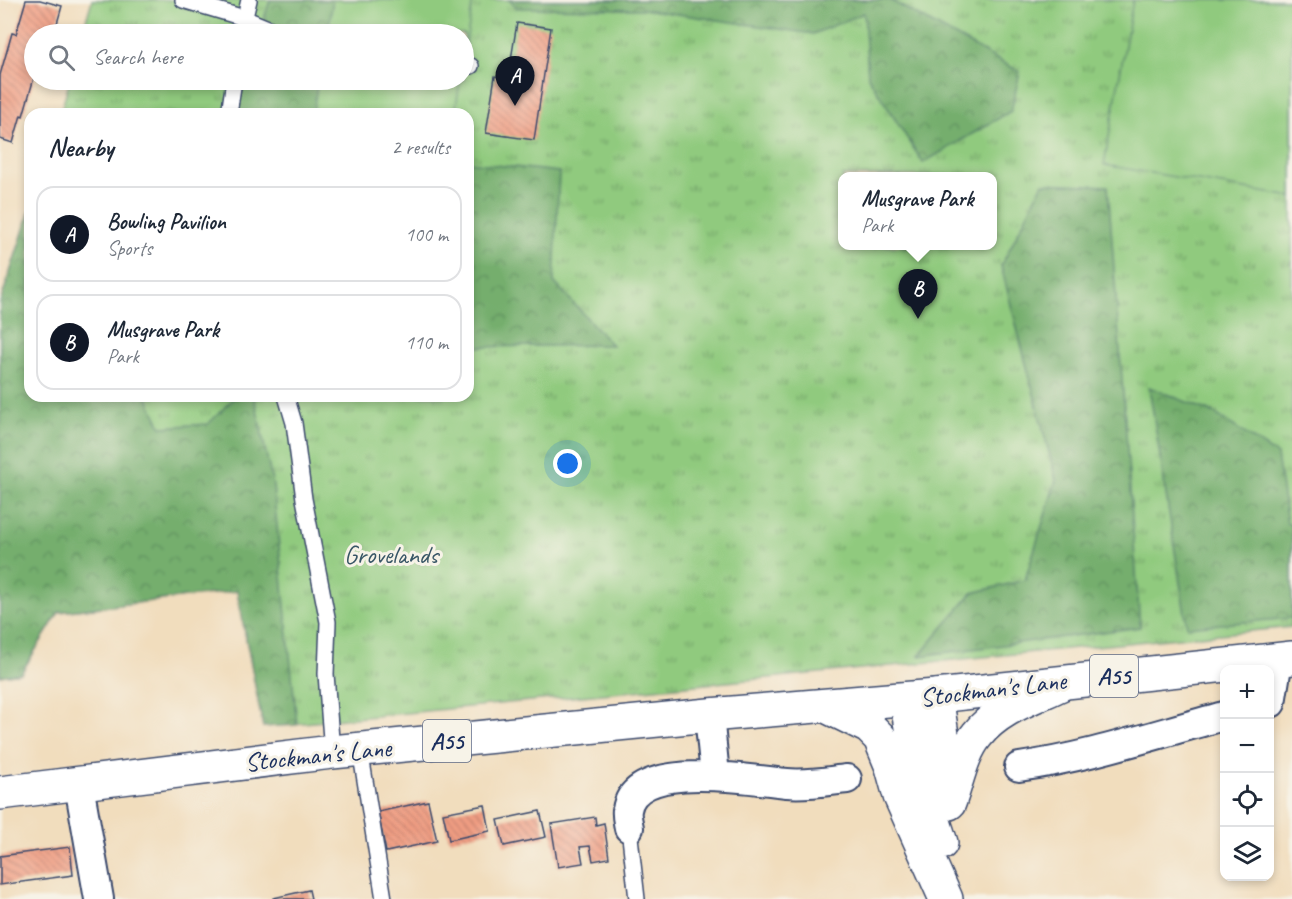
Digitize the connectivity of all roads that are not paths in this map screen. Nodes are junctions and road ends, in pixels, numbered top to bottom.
1 (183, 0) edge
2 (249, 0) edge
3 (244, 18) junction
4 (243, 24) edge
5 (258, 24) edge
6 (233, 90) edge
7 (230, 108) edge
8 (288, 402) edge
9 (1285, 659) edge
10 (1069, 680) junction
11 (921, 698) junction
12 (1277, 702) edge
13 (826, 706) junction
14 (709, 715) junction
15 (1220, 717) edge
16 (346, 751) junction
17 (1019, 767) dead end
18 (714, 775) junction
19 (847, 779) dead end
20 (79, 784) junction
21 (0, 793) edge
22 (949, 803) junction
23 (629, 828) joint
24 (946, 857) junction
25 (99, 899) edge
26 (384, 899) edge
27 (637, 899) edge
28 (946, 899) edge
29 (954, 899) edge

1 - 3 lane
2 - 3 lane
3 - 4 lane
3 - 5 lane
6 - 7 lane
8 - 16 lane
9 - 10 main road, Stockman's Lane / A55
9 - 12 street, Stockman's Lane
10 - 11 main road, Stockman's Lane / A55
10 - 22 main road
11 - 13 main road, Stockman's Lane / A55
11 - 22 main road
11 - 24 main road
13 - 14 main road, Stockman's Lane / A55
13 - 28 main road
14 - 16 main road, Stockman's Lane / A55
14 - 18 street
15 - 17 street
16 - 20 main road, Stockman's Lane / A55
16 - 26 lane
18 - 19 street
18 - 23 street
20 - 21 main road, Stockman's Lane / A55
20 - 25 street
22 - 24 main road
23 - 27 lane
24 - 29 main road

